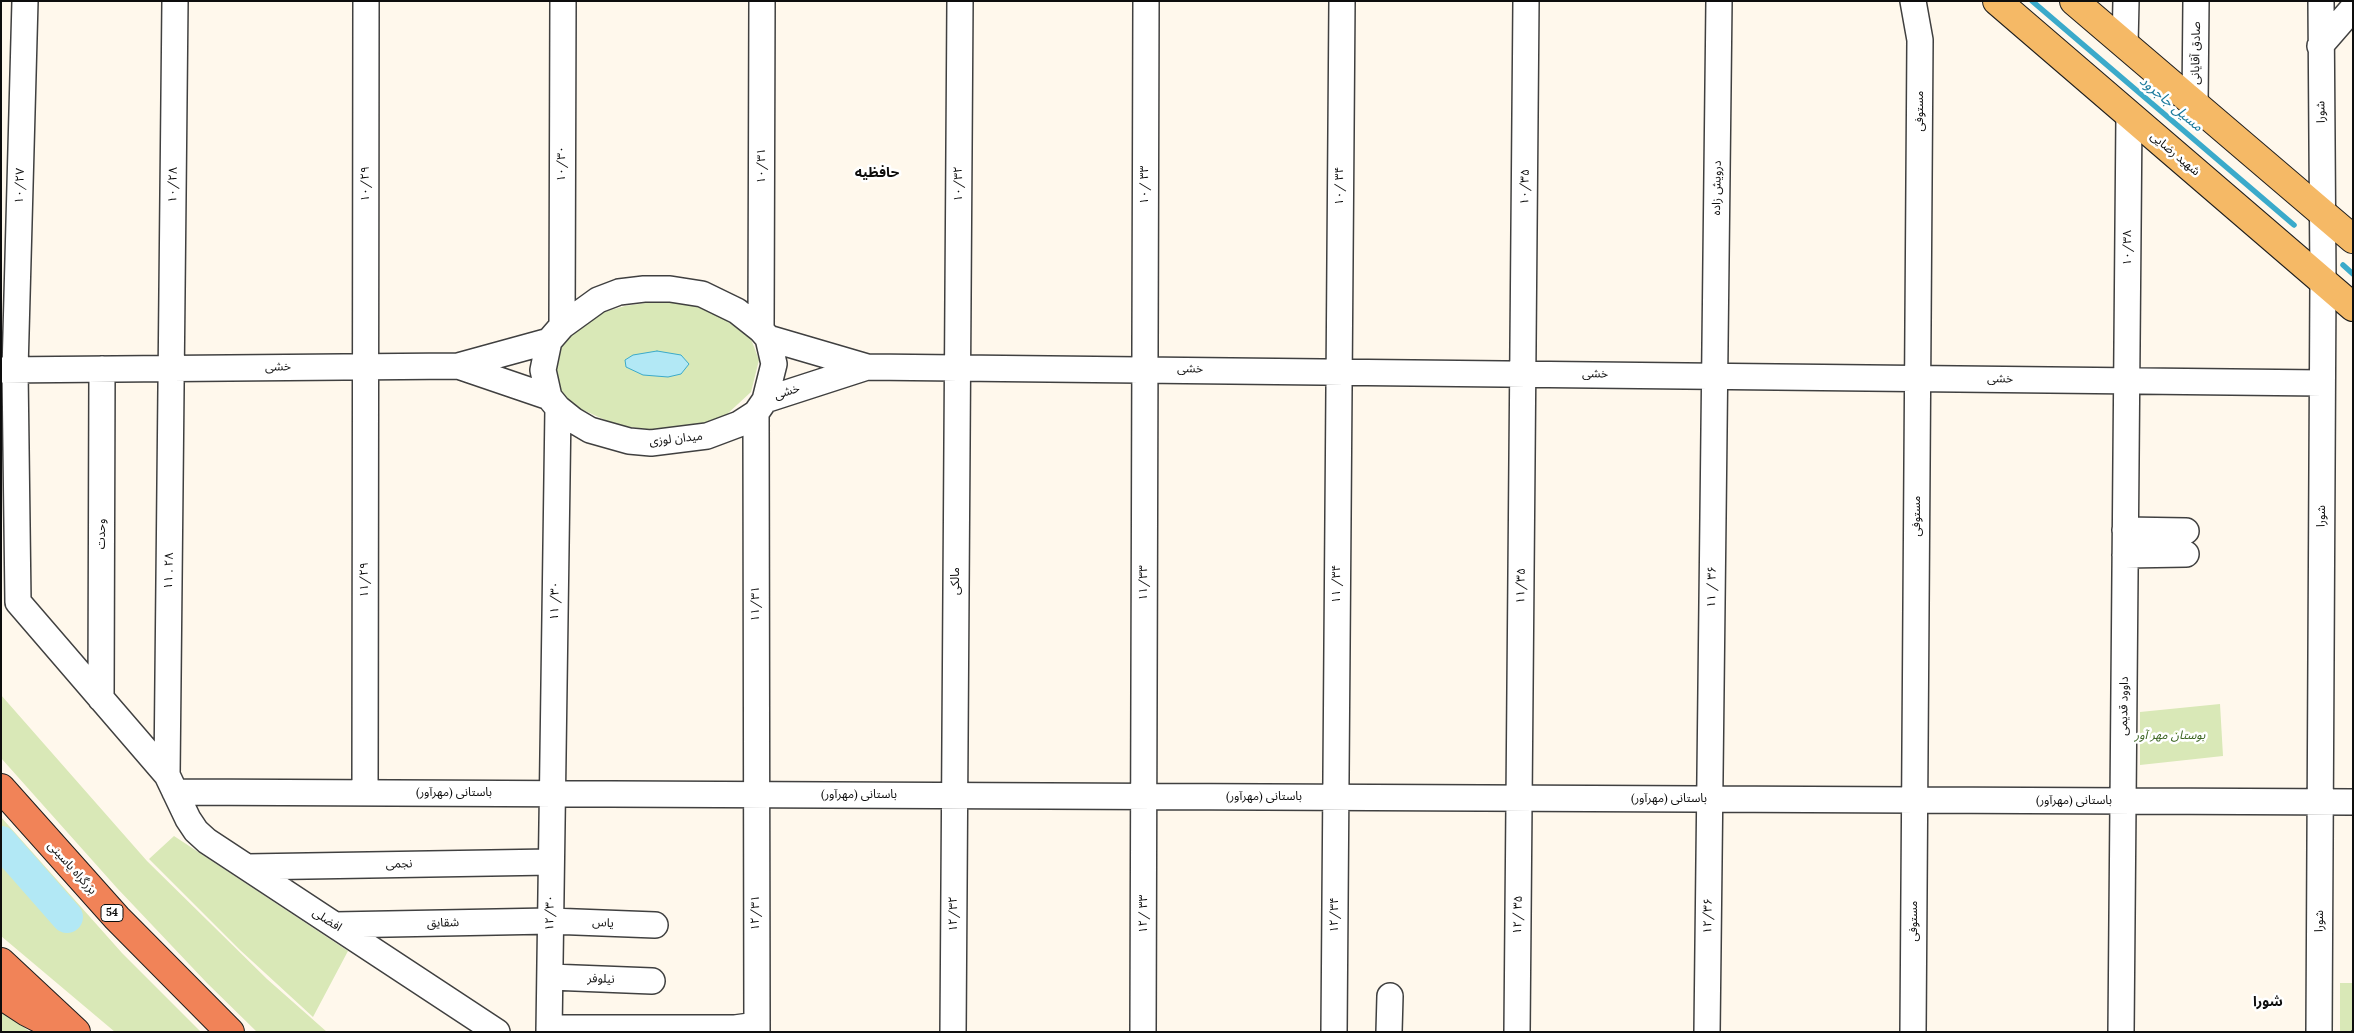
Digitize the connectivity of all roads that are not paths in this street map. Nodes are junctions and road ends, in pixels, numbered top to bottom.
1 (25, 1) edge
2 (175, 1) edge
3 (366, 1) edge
4 (563, 1) edge
5 (762, 1) edge
6 (960, 1) edge
7 (1146, 1) edge
8 (1342, 1) edge
9 (1526, 1) edge
10 (1719, 1) edge
11 (1913, 1) edge
12 (1926, 1) edge
13 (1997, 1) edge
14 (2074, 1) edge
15 (2126, 1) edge
16 (2196, 1) edge
17 (2321, 1) edge
18 (2353, 8) edge
19 (1920, 40) junction
20 (2125, 45) junction
21 (2320, 46) junction
22 (2195, 104) junction
23 (2129, 115) junction
24 (2323, 212) junction
25 (2353, 239) edge
26 (2323, 280) junction
27 (2353, 307) edge
28 (555, 333) junction
29 (764, 334) junction
30 (366, 366) junction
31 (458, 366) junction
32 (958, 366) junction
33 (867, 367) junction
34 (171, 368) junction
35 (1145, 368) junction
36 (102, 369) junction
37 (8, 370) edge
38 (1339, 371) junction
39 (1523, 373) junction
40 (1715, 375) junction
41 (1918, 378) junction
42 (2127, 380) junction
43 (2322, 383) junction
44 (554, 403) junction
45 (760, 406) junction
46 (2125, 530) junction
47 (2125, 555) junction
48 (101, 700) junction
49 (171, 783) junction
50 (1, 788) edge
51 (365, 793) junction
52 (551, 794) junction
53 (756, 795) junction
54 (955, 796) junction
55 (1144, 797) junction
56 (1335, 798) junction
57 (1519, 798) junction
58 (1710, 799) junction
59 (1915, 800) junction
60 (2123, 801) junction
61 (2320, 802) junction
62 (2353, 802) edge
63 (551, 862) junction
64 (247, 867) junction
65 (550, 921) junction
66 (335, 925) junction
67 (655, 925) dead end
68 (1, 962) edge
69 (550, 977) junction
70 (652, 981) dead end
71 (1, 995) edge
72 (1390, 996) dead end
73 (756, 1028) edge
74 (549, 1030) edge
75 (65, 1032) edge
76 (76, 1032) edge
77 (230, 1032) edge
78 (497, 1032) edge
79 (954, 1032) edge
80 (1143, 1032) edge
81 (1334, 1032) edge
82 (1389, 1032) edge
83 (1517, 1032) edge
84 (1707, 1032) edge
85 (1913, 1032) edge
86 (2121, 1032) edge
87 (2319, 1032) edge

1 - 37 street, ۱۰/۲۷
2 - 34 street, ۱۰/۲۸
3 - 30 street, ۱۰/۲۹
4 - 28 street, ۱۰/۳۰
5 - 29 street, ۱۰/۳۱
6 - 32 street, ۱۰/۳۲
7 - 35 street, ۱۰/ ۳۳
8 - 38 street, ۱۰/ ۳۴
9 - 39 street, ۱۰/۳۵
10 - 40 street, درویش زاده
11 - 19 street, مستوفی
12 - 19 street
13 - 23 main road, شهید رضایی
14 - 20 main road
15 - 20 street
16 - 22 street, صادق آقایانی
17 - 21 street, شورا
18 - 21 street
19 - 41 street, مستوفی
20 - 22 main road
21 - 24 street, شورا
22 - 24 main road
23 - 26 main road, شهید رضایی
23 - 42 street, ۱۰/۳۸
24 - 25 main road
24 - 26 street, شورا
26 - 27 main road, شهید رضایی
26 - 43 street, شورا
28 - 29 street
28 - 31 street
28 - 44 street
29 - 33 street, خشی
29 - 45 street
30 - 31 street, خشی
30 - 34 street, خشی
30 - 51 street, ۱۱/۲۹
31 - 44 street, خشی
32 - 33 street, خشی
32 - 35 street, خشی
32 - 54 street, مالکی
33 - 45 street, خشی
34 - 36 street, خشی
34 - 49 street, ۱۱ . ۲۸
35 - 38 street, خشی
35 - 55 street, ۱۱/۳۳
36 - 37 street, خشی
36 - 48 street, وحدت
37 - 48 street, ۱۰/۲۷
38 - 39 street, خشی
38 - 56 street, ۱۱ /۳۴
39 - 40 street, خشی
39 - 57 street, ۱۱/۳۵
40 - 41 street, خشی
40 - 58 street, ۱۱ / ۳۶
41 - 42 street, خشی
41 - 59 street, مستوفی
42 - 43 street, خشی
42 - 46 street, داوود قدیمی
43 - 61 street, شورا
44 - 45 street, میدان لوزی
44 - 52 street, ۱۱ /۳۰
45 - 53 street, ۱۱/۳۱
46 - 47 street, داوود قدیمی
46 - 47 street
47 - 60 street, داوود قدیمی
48 - 49 street
49 - 51 street, باستانی (مهرآور)
49 - 64 street, افضلی
50 - 77 highway, بزرگراه یاسینی / 54
51 - 52 street, باستانی (مهرآور)
52 - 53 street, باستانی (مهرآور)
52 - 63 street, ۱۲/۳۰
53 - 54 street, باستانی (مهرآور)
53 - 73 street, ۱۲/۳۱
54 - 55 street, باستانی (مهرآور)
54 - 79 street, ۱۲/۳۲
55 - 56 street, باستانی (مهرآور)
55 - 80 street, ۱۲/ ۳۳
56 - 57 street, باستانی (مهرآور)
56 - 81 street, ۱۲/۳۴
57 - 58 street, باستانی (مهرآور)
57 - 83 street, ۱۲/ ۳۵
58 - 59 street, باستانی (مهرآور)
58 - 84 street, ۱۲/۳۶
59 - 60 street, باستانی (مهرآور)
59 - 85 street, مستوفی
60 - 61 street, باستانی (مهرآور)
60 - 86 street, داوود قدیمی
61 - 62 street, باستانی (مهرآور)
61 - 87 street, شورا
63 - 64 street, نجمی
63 - 65 street, ۱۲/۳۰
64 - 66 street, افضلی
65 - 66 street, شقایق
65 - 67 street, یاس
65 - 69 street, ۱۲/۳۰
66 - 78 street, افضلی
68 - 76 highway
69 - 70 street, نیلوفر
69 - 74 street, ۱۲/۳۰
71 - 75 highway
72 - 82 street
73 - 74 street

